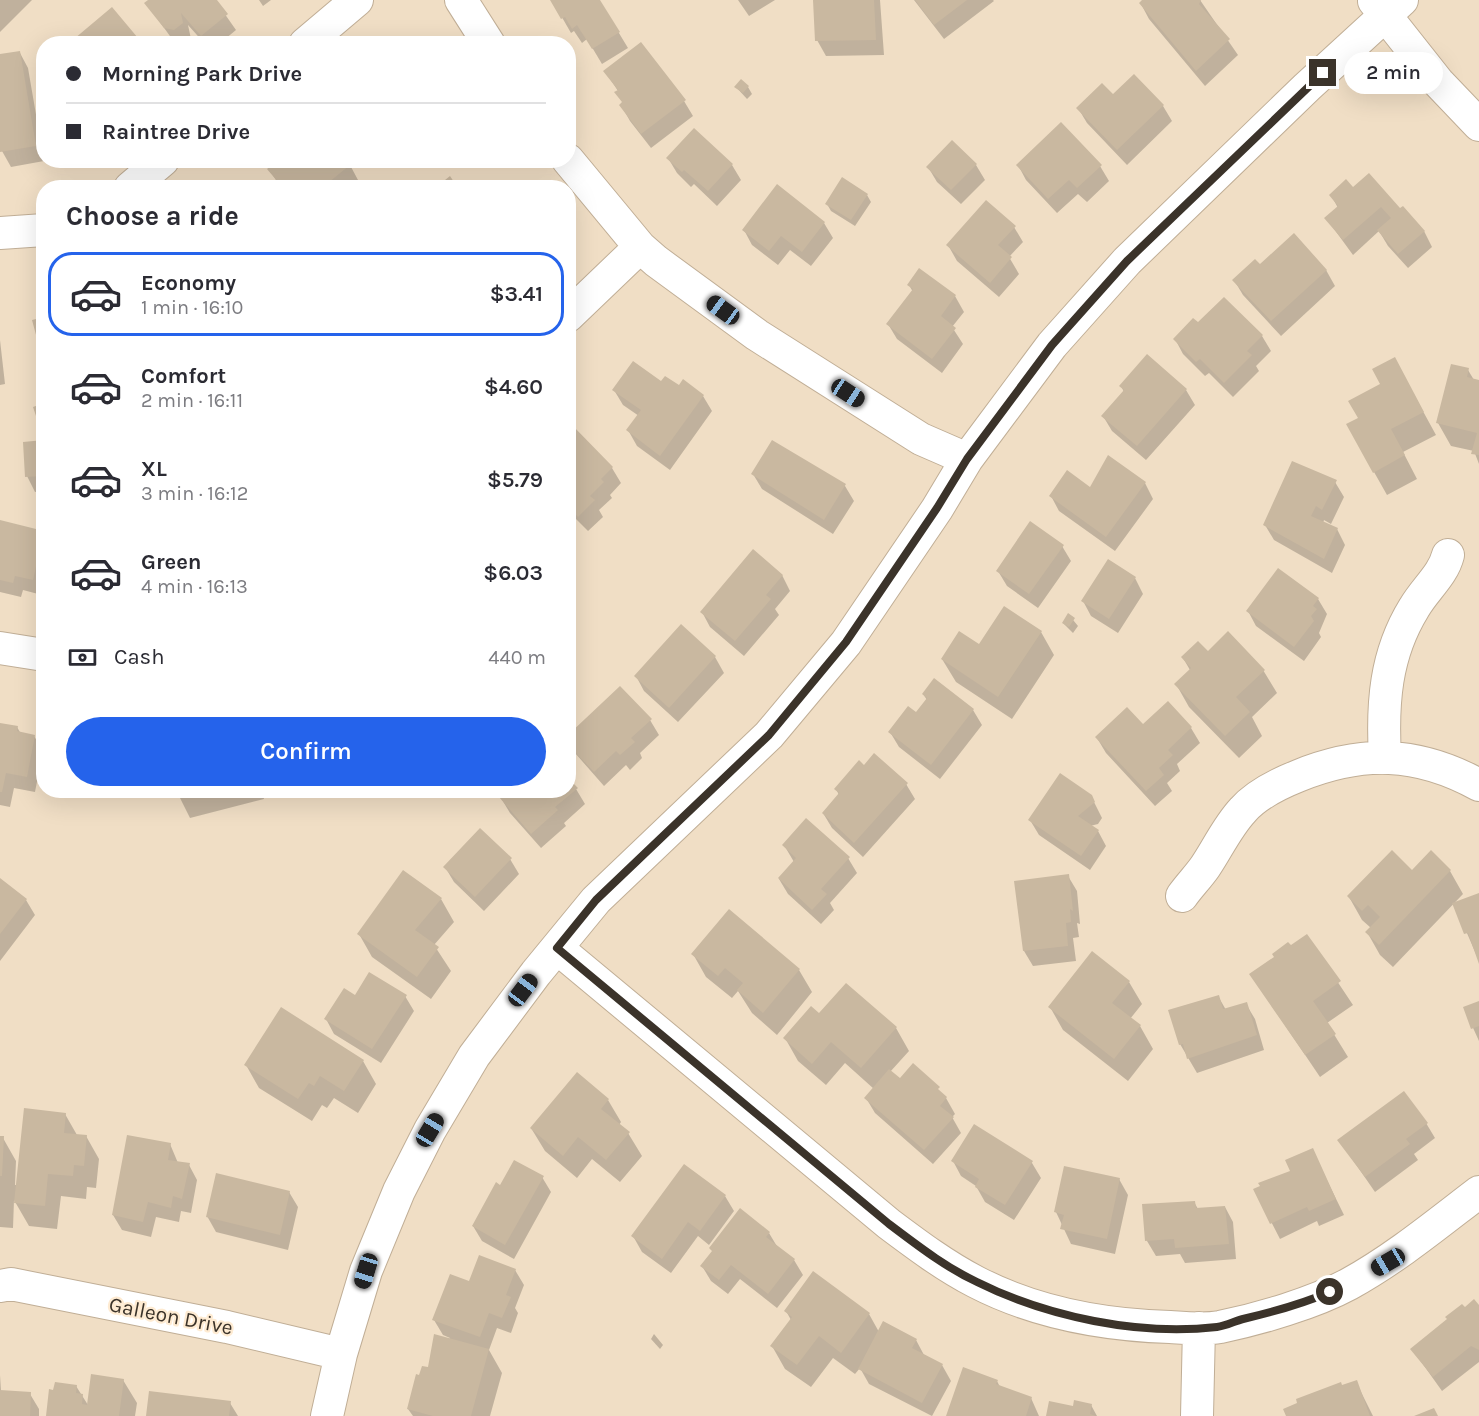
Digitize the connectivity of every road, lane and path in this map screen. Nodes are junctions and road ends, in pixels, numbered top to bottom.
1 (357, 0) edge
2 (461, 0) edge
3 (1387, 5) edge
4 (314, 36) edge
5 (484, 36) edge
6 (1479, 125) edge
7 (154, 168) edge
8 (575, 168) edge
9 (139, 180) edge
10 (36, 231) edge
11 (0, 233) edge
12 (640, 247) junction
13 (576, 308) edge
14 (967, 459) junction
15 (1448, 555) dead end
16 (0, 648) edge
17 (36, 654) edge
18 (1386, 758) junction
19 (1479, 784) edge
20 (1182, 896) dead end
21 (557, 948) junction
22 (1479, 1192) edge
23 (0, 1286) edge
24 (1199, 1328) junction
25 (341, 1354) junction
26 (327, 1416) edge
27 (1197, 1416) edge

1 - 4 street
2 - 5 street
3 - 6 street
3 - 14 street
7 - 9 street
8 - 12 street
10 - 11 street
12 - 13 street
12 - 14 street
14 - 21 street
15 - 18 street
16 - 17 street
18 - 19 street
18 - 20 street
21 - 24 street
21 - 25 street
22 - 24 street
23 - 25 street, Galleon Drive
24 - 27 street
25 - 26 street

